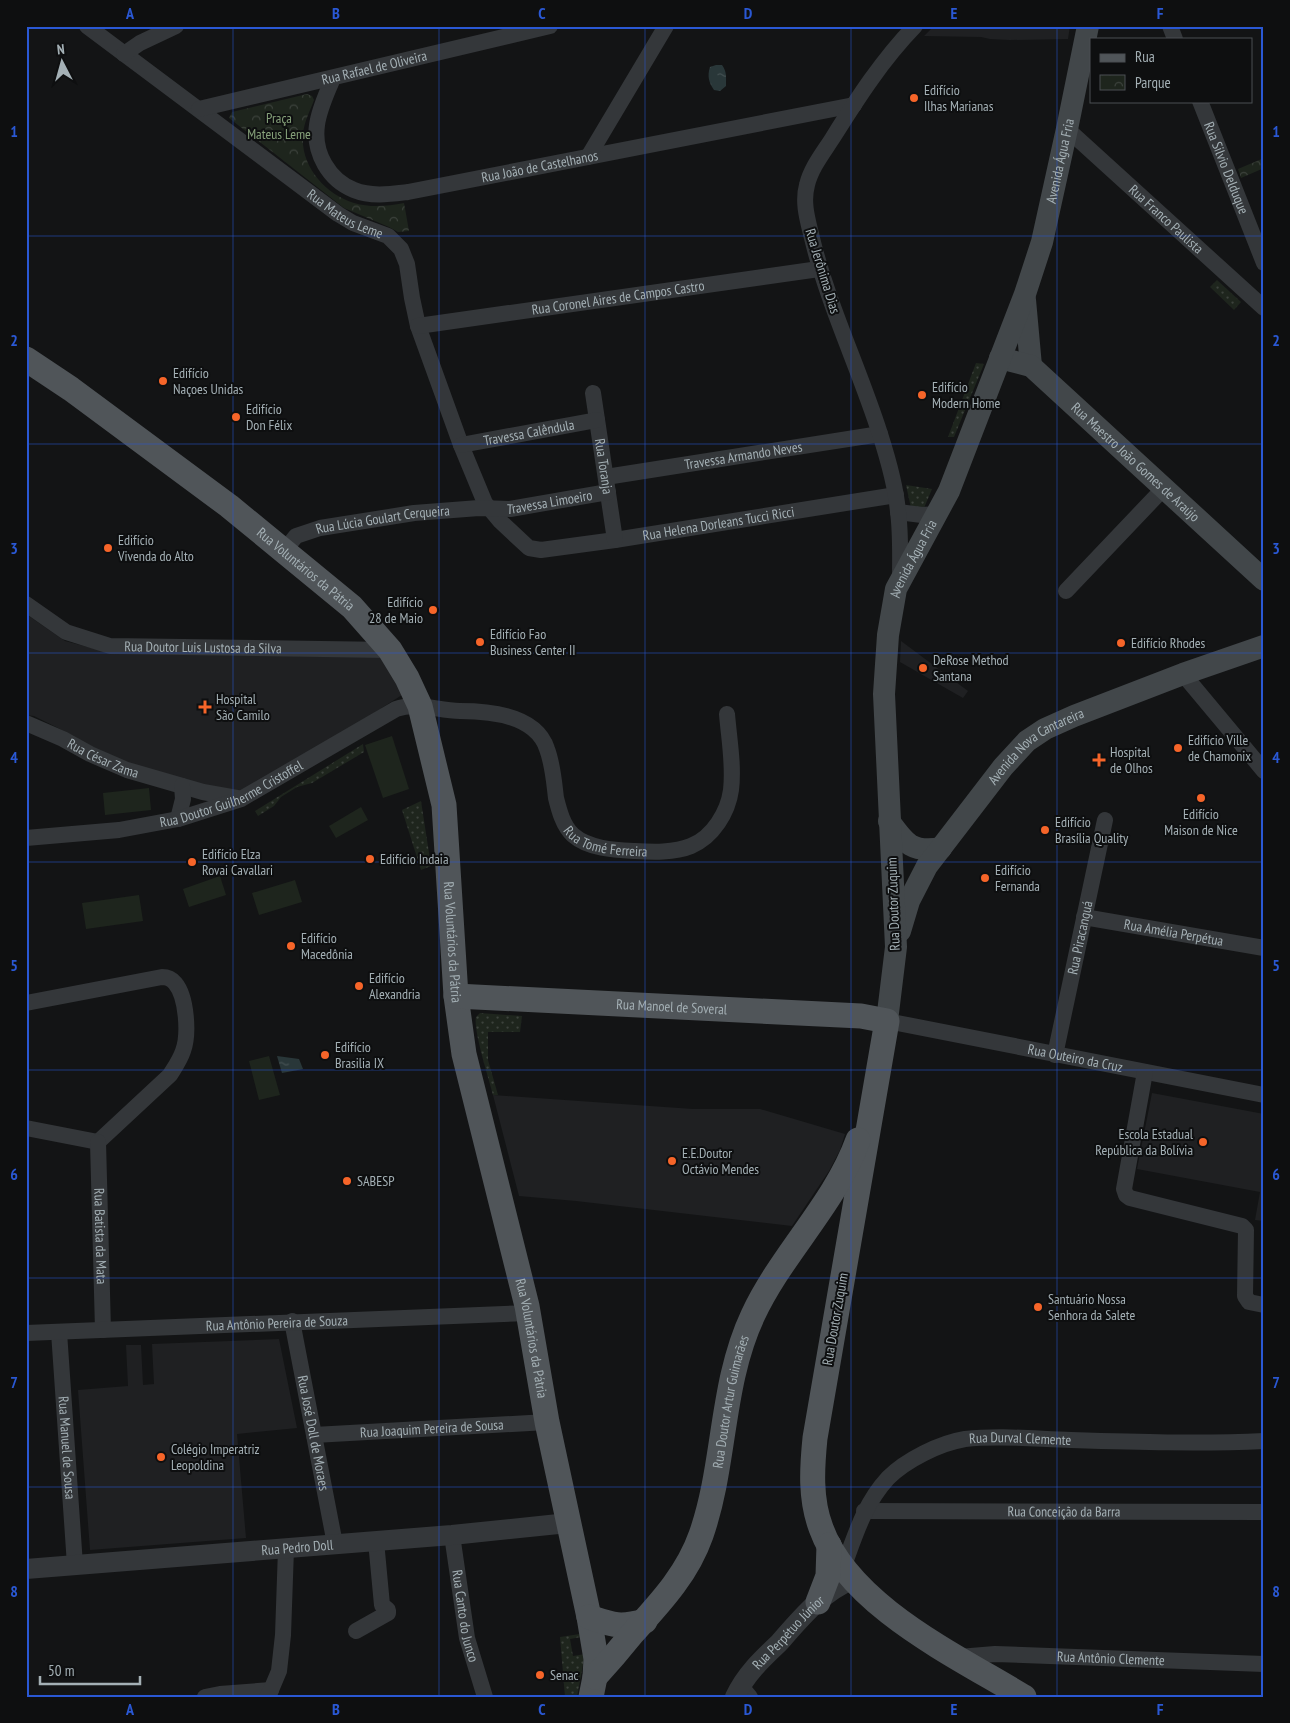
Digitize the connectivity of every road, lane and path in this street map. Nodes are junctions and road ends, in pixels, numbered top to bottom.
1 (87, 26) edge
2 (176, 26) edge
3 (550, 26) edge
4 (666, 26) edge
5 (915, 26) edge
6 (1088, 26) edge
7 (1170, 26) edge
8 (1175, 38) edge
9 (124, 54) junction
10 (333, 78) junction
11 (1200, 102) edge
12 (854, 105) junction
13 (199, 109) junction
14 (1067, 129) junction
15 (588, 157) junction
16 (1264, 263) edge
17 (819, 269) junction
18 (1025, 294) junction
19 (1264, 308) edge
20 (418, 326) junction
21 (26, 358) edge
22 (1000, 358) junction
23 (1031, 366) junction
24 (594, 392) dead end
25 (597, 420) junction
26 (880, 434) junction
27 (461, 445) junction
28 (607, 484) junction
29 (1163, 489) junction
30 (897, 504) junction
31 (490, 510) junction
32 (937, 514) junction
33 (615, 540) junction
34 (541, 550) joint
35 (284, 551) junction
36 (900, 580) junction
37 (1264, 580) edge
38 (1066, 591) dead end
39 (26, 604) edge
40 (1264, 646) edge
41 (390, 650) junction
42 (1183, 674) junction
43 (420, 706) junction
44 (727, 714) dead end
45 (26, 723) edge
46 (1264, 771) edge
47 (182, 786) junction
48 (241, 799) junction
49 (178, 819) junction
50 (1105, 820) dead end
51 (889, 821) junction
52 (26, 838) edge
53 (890, 844) joint
54 (941, 848) junction
55 (1084, 917) junction
56 (896, 947) junction
57 (1264, 948) edge
58 (456, 996) junction
59 (26, 1003) edge
60 (887, 1021) junction
61 (1055, 1055) junction
62 (1144, 1072) junction
63 (1264, 1095) edge
64 (870, 1124) junction
65 (26, 1128) edge
66 (98, 1142) junction
67 (1264, 1304) edge
68 (528, 1313) junction
69 (292, 1322) junction
70 (103, 1330) junction
71 (59, 1332) junction
72 (26, 1333) edge
73 (547, 1422) junction
74 (314, 1435) junction
75 (1264, 1441) edge
76 (864, 1510) junction
77 (1264, 1512) edge
78 (568, 1523) junction
79 (452, 1535) junction
80 (376, 1541) junction
81 (335, 1544) junction
82 (829, 1546) junction
83 (286, 1548) junction
84 (75, 1565) junction
85 (26, 1569) edge
86 (847, 1574) junction
87 (818, 1602) junction
88 (589, 1617) junction
89 (644, 1621) junction
90 (356, 1631) dead end
91 (959, 1657) junction
92 (1264, 1664) edge
93 (593, 1687) edge
94 (742, 1693) edge
95 (269, 1694) edge
96 (206, 1697) edge
97 (485, 1697) edge
98 (1024, 1697) edge

1 - 9 street, Rua Mateus Leme
2 - 9 street
3 - 10 street, Rua Rafael de Oliveira
4 - 15 street
5 - 12 street, Rua Jerônima Dias
6 - 14 main road, Avenida Água Fria
7 - 8 street
9 - 13 street, Rua Mateus Leme
10 - 13 street, Rua Rafael de Oliveira
10 - 15 street, Rua João de Castelhanos
11 - 16 street, Rua Silvio Delduque
12 - 15 street, Rua João de Castelhanos
12 - 17 street, Rua Jerônima Dias
13 - 20 street, Rua Mateus Leme
14 - 18 main road, Avenida Água Fria
14 - 19 street, Rua Franco Paulista
17 - 20 street, Rua Coronel Aires de Campos Castro
17 - 26 street, Rua Jerônima Dias
18 - 22 main road, Avenida Água Fria
18 - 23 main road, Avenida Água Fria
20 - 27 street, Rua Mateus Leme
21 - 35 main road, Rua Voluntários da Pátria
22 - 23 main road, Rua Maestro João Gomes de Araújo
22 - 32 main road, Avenida Água Fria
23 - 29 main road, Rua Maestro João Gomes de Araújo
24 - 25 street, Rua Toranja
25 - 27 street, Travessa Calêndula
25 - 28 street, Rua Toranja
26 - 28 street, Travessa Armando Neves
26 - 30 street, Rua Jerônima Dias
27 - 31 street, Rua Mateus Leme
28 - 31 street, Travessa Limoeiro
28 - 33 street, Rua Toranja
29 - 37 main road, Rua Maestro João Gomes de Araújo
29 - 38 street
30 - 32 street
30 - 33 street, Rua Helena Dorleans Tucci Ricci
30 - 36 street, Rua Jerônima Dias
31 - 34 street, Rua Mateus Leme
31 - 35 street, Rua Lúcia Goulart Cerqueira
32 - 36 main road, Avenida Água Fria
33 - 34 street, Rua Helena Dorleans Tucci Ricci
35 - 41 main road, Rua Voluntários da Pátria
36 - 51 main road, Avenida Água Fria
39 - 41 street, Rua Doutor Luis Lustosa da Silva
40 - 42 main road, Avenida Nova Cantareira
41 - 43 main road, Rua Voluntários da Pátria
42 - 46 street
42 - 54 main road, Avenida Nova Cantareira
43 - 44 street, Rua Tomé Ferreira
43 - 48 street, Rua Doutor Guilherme Cristoffel
43 - 58 main road, Rua Voluntários da Pátria
45 - 47 street, Rua César Zama
47 - 48 street, Rua César Zama
47 - 49 street
48 - 49 street, Rua Doutor Guilherme Cristoffel
49 - 52 street, Rua Doutor Guilherme Cristoffel
50 - 55 street, Rua Piracanguá
51 - 53 main road, Avenida Água Fria
51 - 54 main road
53 - 56 main road, Rua Doutor Zuquim
54 - 56 main road, Avenida Nova Cantareira
55 - 57 street, Rua Amélia Perpétua
55 - 61 street, Rua Piracanguá
56 - 60 main road, Rua Doutor Zuquim
58 - 60 main road, Rua Manoel de Soveral
58 - 68 main road, Rua Voluntários da Pátria
59 - 66 street
60 - 61 street, Rua Outeiro da Cruz
60 - 64 main road, Rua Doutor Zuquim
61 - 62 street, Rua Outeiro da Cruz
62 - 63 street, Rua Outeiro da Cruz
62 - 67 street
64 - 82 main road, Rua Doutor Zuquim
64 - 89 main road, Rua Doutor Artur Guimarães
65 - 66 street
66 - 70 street, Rua Batista da Mata
68 - 69 street, Rua Antônio Pereira de Souza
68 - 73 main road, Rua Voluntários da Pátria
69 - 70 street, Rua Antônio Pereira de Souza
69 - 74 street, Rua José Doll de Moraes
70 - 71 street, Rua Antônio Pereira de Souza
71 - 72 street, Rua Antônio Pereira de Souza
71 - 84 street, Rua Manuel de Sousa
73 - 74 street, Rua Joaquim Pereira de Sousa
73 - 78 main road, Rua Voluntários da Pátria
74 - 81 street, Rua José Doll de Moraes
75 - 76 street, Rua Durval Clemente
76 - 77 street, Rua Conceição da Barra
76 - 86 street, Rua Durval Clemente
78 - 79 street, Rua Pedro Doll
78 - 88 main road, Rua Voluntários da Pátria
79 - 80 street, Rua Pedro Doll
79 - 97 street, Rua Canto do Junco
80 - 81 street, Rua Pedro Doll
80 - 90 street
81 - 83 street, Rua Pedro Doll
82 - 86 main road, Rua Doutor Zuquim
82 - 87 main road
83 - 84 street, Rua Pedro Doll
83 - 95 street
84 - 85 street, Rua Pedro Doll
86 - 87 street, Rua Perpétuo Júnior
86 - 91 main road, Rua Doutor Zuquim
87 - 94 street, Rua Perpétuo Júnior
88 - 89 main road
88 - 93 main road, Rua Voluntários da Pátria
89 - 93 main road, Rua Doutor Artur Guimarães
91 - 92 street, Rua Antônio Clemente
91 - 98 main road, Rua Doutor Zuquim
95 - 96 street

